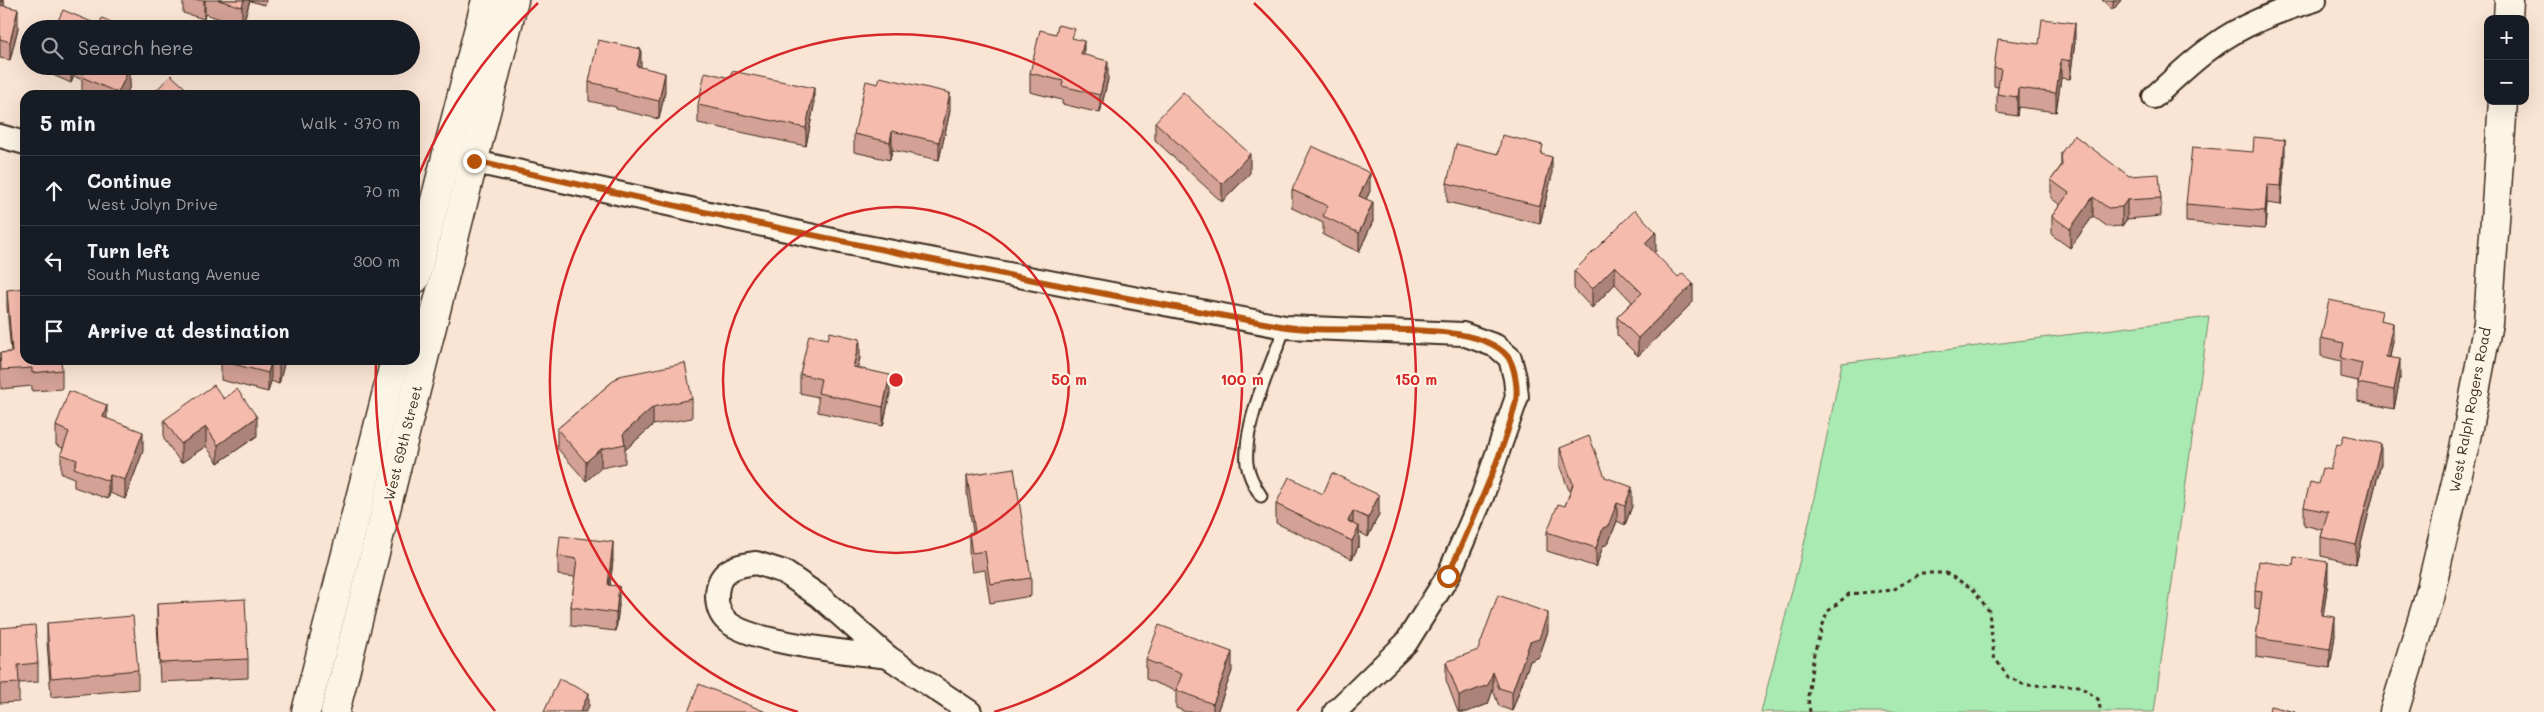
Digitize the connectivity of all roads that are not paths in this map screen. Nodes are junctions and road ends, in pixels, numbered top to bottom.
1 (486, 0) edge
2 (514, 0) edge
3 (2315, 0) edge
4 (2509, 0) edge
5 (2508, 15) edge
6 (2154, 97) dead end
7 (2502, 105) edge
8 (0, 136) edge
9 (20, 142) edge
10 (446, 155) junction
11 (474, 161) junction
12 (420, 259) edge
13 (1285, 327) junction
14 (394, 365) edge
15 (1261, 496) dead end
16 (888, 657) junction
17 (306, 712) edge
18 (335, 712) edge
19 (970, 712) edge
20 (1336, 712) edge
21 (2394, 712) edge

1 - 10 main road
2 - 11 main road, West 69th Street
3 - 6 street
4 - 5 main road
7 - 21 main road, West Ralph Rogers Road
8 - 9 street
10 - 11 street
10 - 12 main road
11 - 13 street
11 - 18 main road, West 69th Street
13 - 15 lane
13 - 20 street
14 - 17 main road, West 69th Street
16 - 16 street
16 - 19 street

